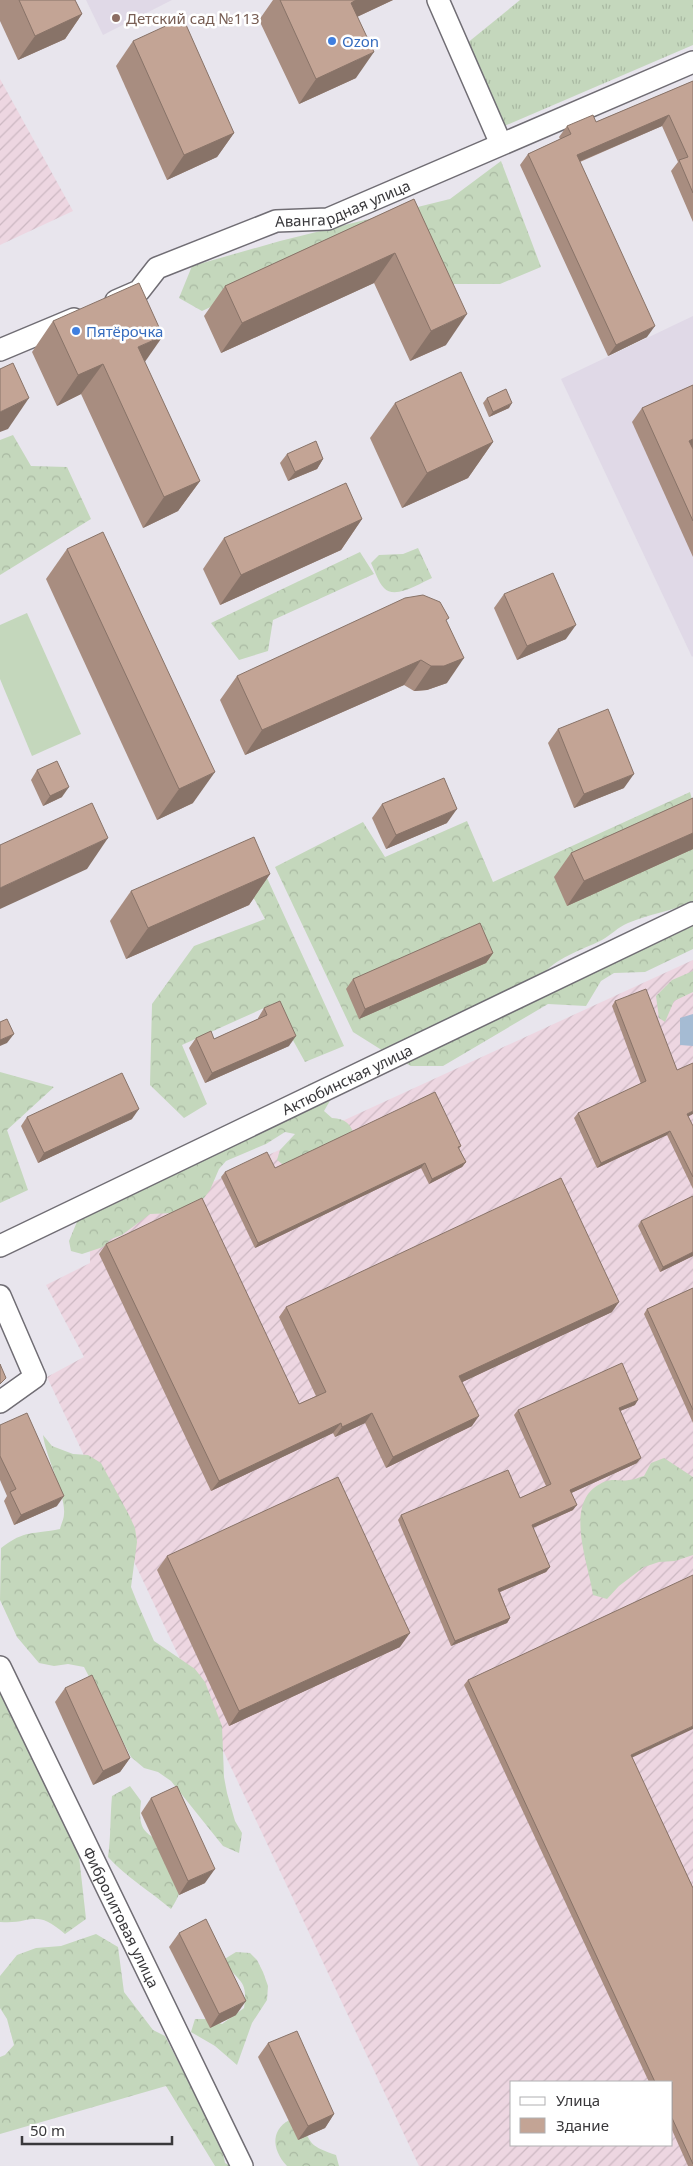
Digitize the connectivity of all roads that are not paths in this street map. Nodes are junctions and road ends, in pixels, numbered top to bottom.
1 (438, 0) edge
2 (693, 62) edge
3 (501, 144) junction
4 (0, 350) edge
5 (693, 912) edge
6 (0, 1246) edge
7 (0, 1296) edge
8 (0, 1402) edge
9 (0, 1667) edge
10 (242, 2166) edge

1 - 3 street
2 - 3 street, Авангардная улица
3 - 4 street, Авангардная улица
5 - 6 street, Актюбинская улица
7 - 8 street
9 - 10 street, Фибролитовая улица

